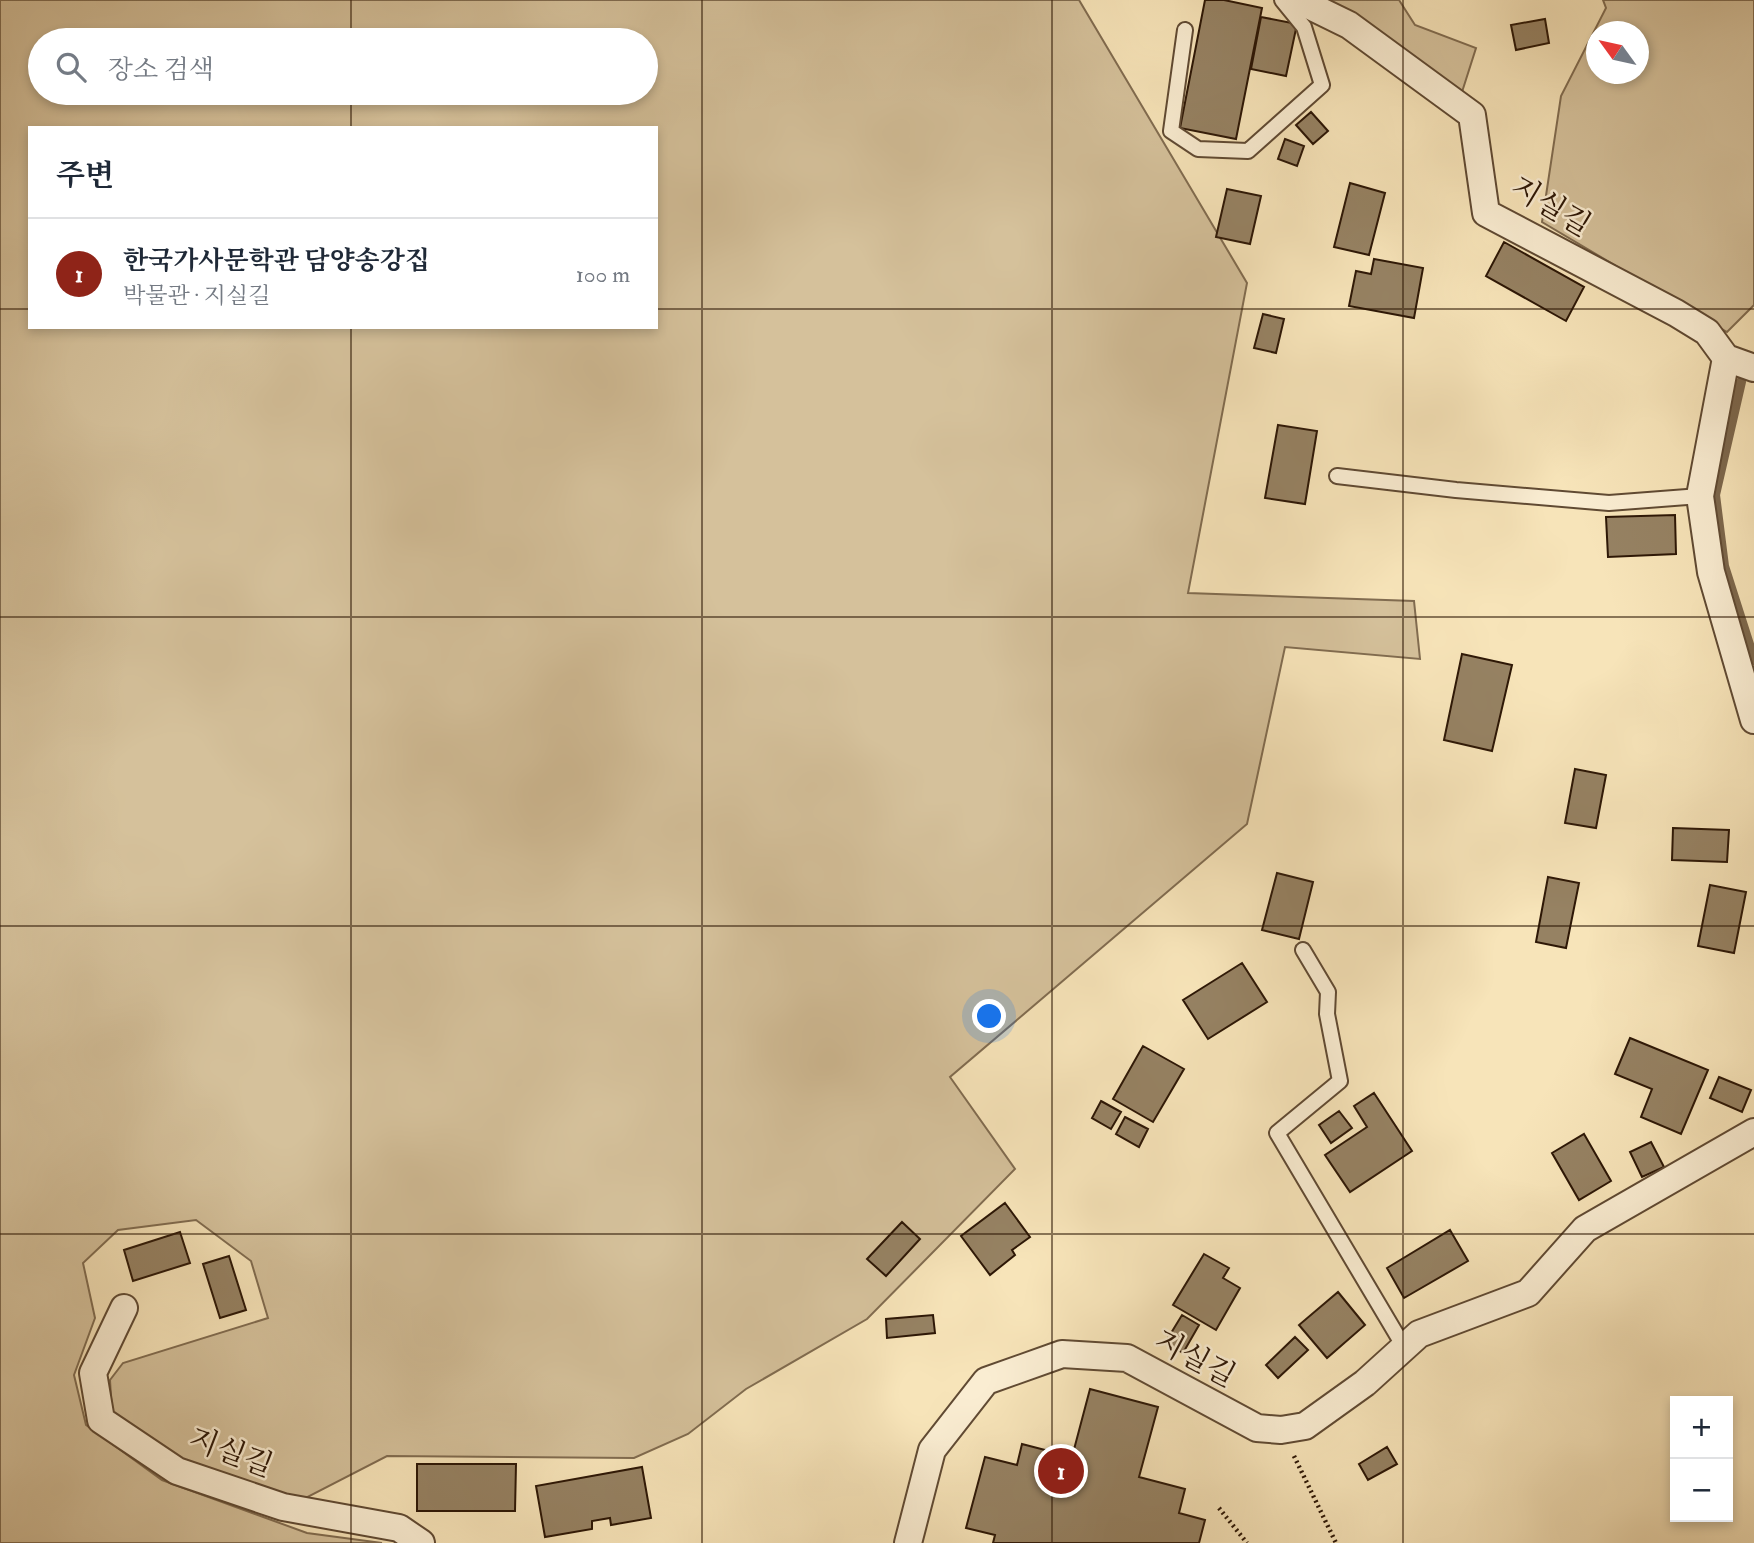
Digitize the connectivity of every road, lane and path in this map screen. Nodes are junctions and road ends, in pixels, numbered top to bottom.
1 (1282, 0) edge
2 (1298, 0) edge
3 (1185, 30) dead end
4 (1726, 358) junction
5 (1754, 368) edge
6 (1337, 475) dead end
7 (1700, 496) junction
8 (1754, 720) edge
9 (1303, 950) dead end
10 (1754, 1132) edge
11 (124, 1308) dead end
12 (1404, 1347) junction
13 (1281, 1430) junction
14 (1219, 1508) dead end
15 (421, 1543) edge
16 (908, 1543) edge
17 (1247, 1543) edge
18 (1336, 1543) edge

1 - 3 lane
2 - 4 street, 지실길
4 - 5 street
4 - 7 street
6 - 7 lane
7 - 8 street
9 - 12 lane
10 - 12 street, 지실길
11 - 15 street, 지실길
12 - 13 street, 지실길
13 - 16 street, 지실길
13 - 18 path
14 - 17 path

